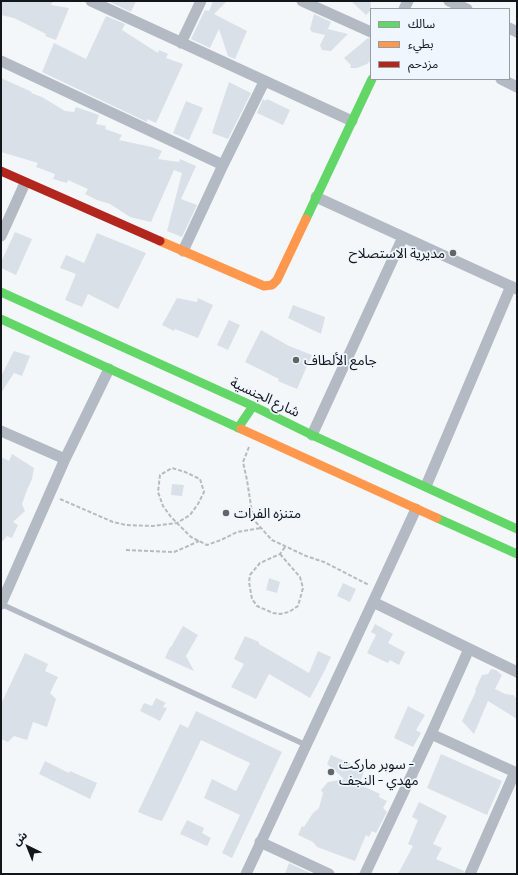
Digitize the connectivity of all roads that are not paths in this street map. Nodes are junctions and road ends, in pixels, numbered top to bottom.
1 (91, 1) edge
2 (201, 1) edge
3 (302, 1) edge
4 (449, 1) edge
5 (465, 8) edge
6 (370, 32) edge
7 (181, 43) junction
8 (1, 61) edge
9 (372, 80) edge
10 (503, 80) edge
11 (264, 82) junction
12 (517, 87) edge
13 (352, 121) junction
14 (223, 165) junction
15 (1, 171) edge
16 (25, 183) junction
17 (316, 197) junction
18 (1, 236) edge
19 (403, 236) junction
20 (183, 252) junction
21 (514, 288) edge
22 (1, 292) edge
23 (1, 319) edge
24 (109, 369) junction
25 (253, 406) junction
26 (238, 428) junction
27 (1, 431) edge
28 (312, 434) junction
29 (65, 459) junction
30 (426, 486) junction
31 (416, 509) junction
32 (517, 528) edge
33 (517, 554) edge
34 (373, 602) junction
35 (1, 604) edge
36 (469, 649) junction
37 (517, 672) edge
38 (431, 734) junction
39 (306, 745) junction
40 (516, 772) edge
41 (260, 842) junction
42 (246, 874) edge
43 (330, 874) edge
44 (365, 874) edge
45 (470, 874) edge

1 - 7 street
2 - 7 street
3 - 6 street
4 - 5 street
7 - 11 street
8 - 14 street
9 - 13 main road
10 - 12 street
11 - 13 street
11 - 14 street
13 - 17 main road
14 - 20 street
15 - 16 main road
16 - 18 street
16 - 20 main road
17 - 19 street
17 - 20 main road
19 - 21 street
19 - 28 street
21 - 30 street
22 - 25 main road, شارع الجنسية
23 - 24 main road
24 - 26 main road
24 - 29 street
25 - 26 main road
25 - 28 main road, شارع الجنسية
26 - 31 main road
27 - 29 street
28 - 30 main road, شارع الجنسية
29 - 35 street
30 - 32 main road, شارع الجنسية
31 - 33 main road
31 - 34 street
34 - 36 street
34 - 39 street
35 - 39 lane
36 - 37 street
36 - 38 street
38 - 40 street
38 - 44 street
39 - 41 street
40 - 45 street
41 - 42 street
41 - 43 street

